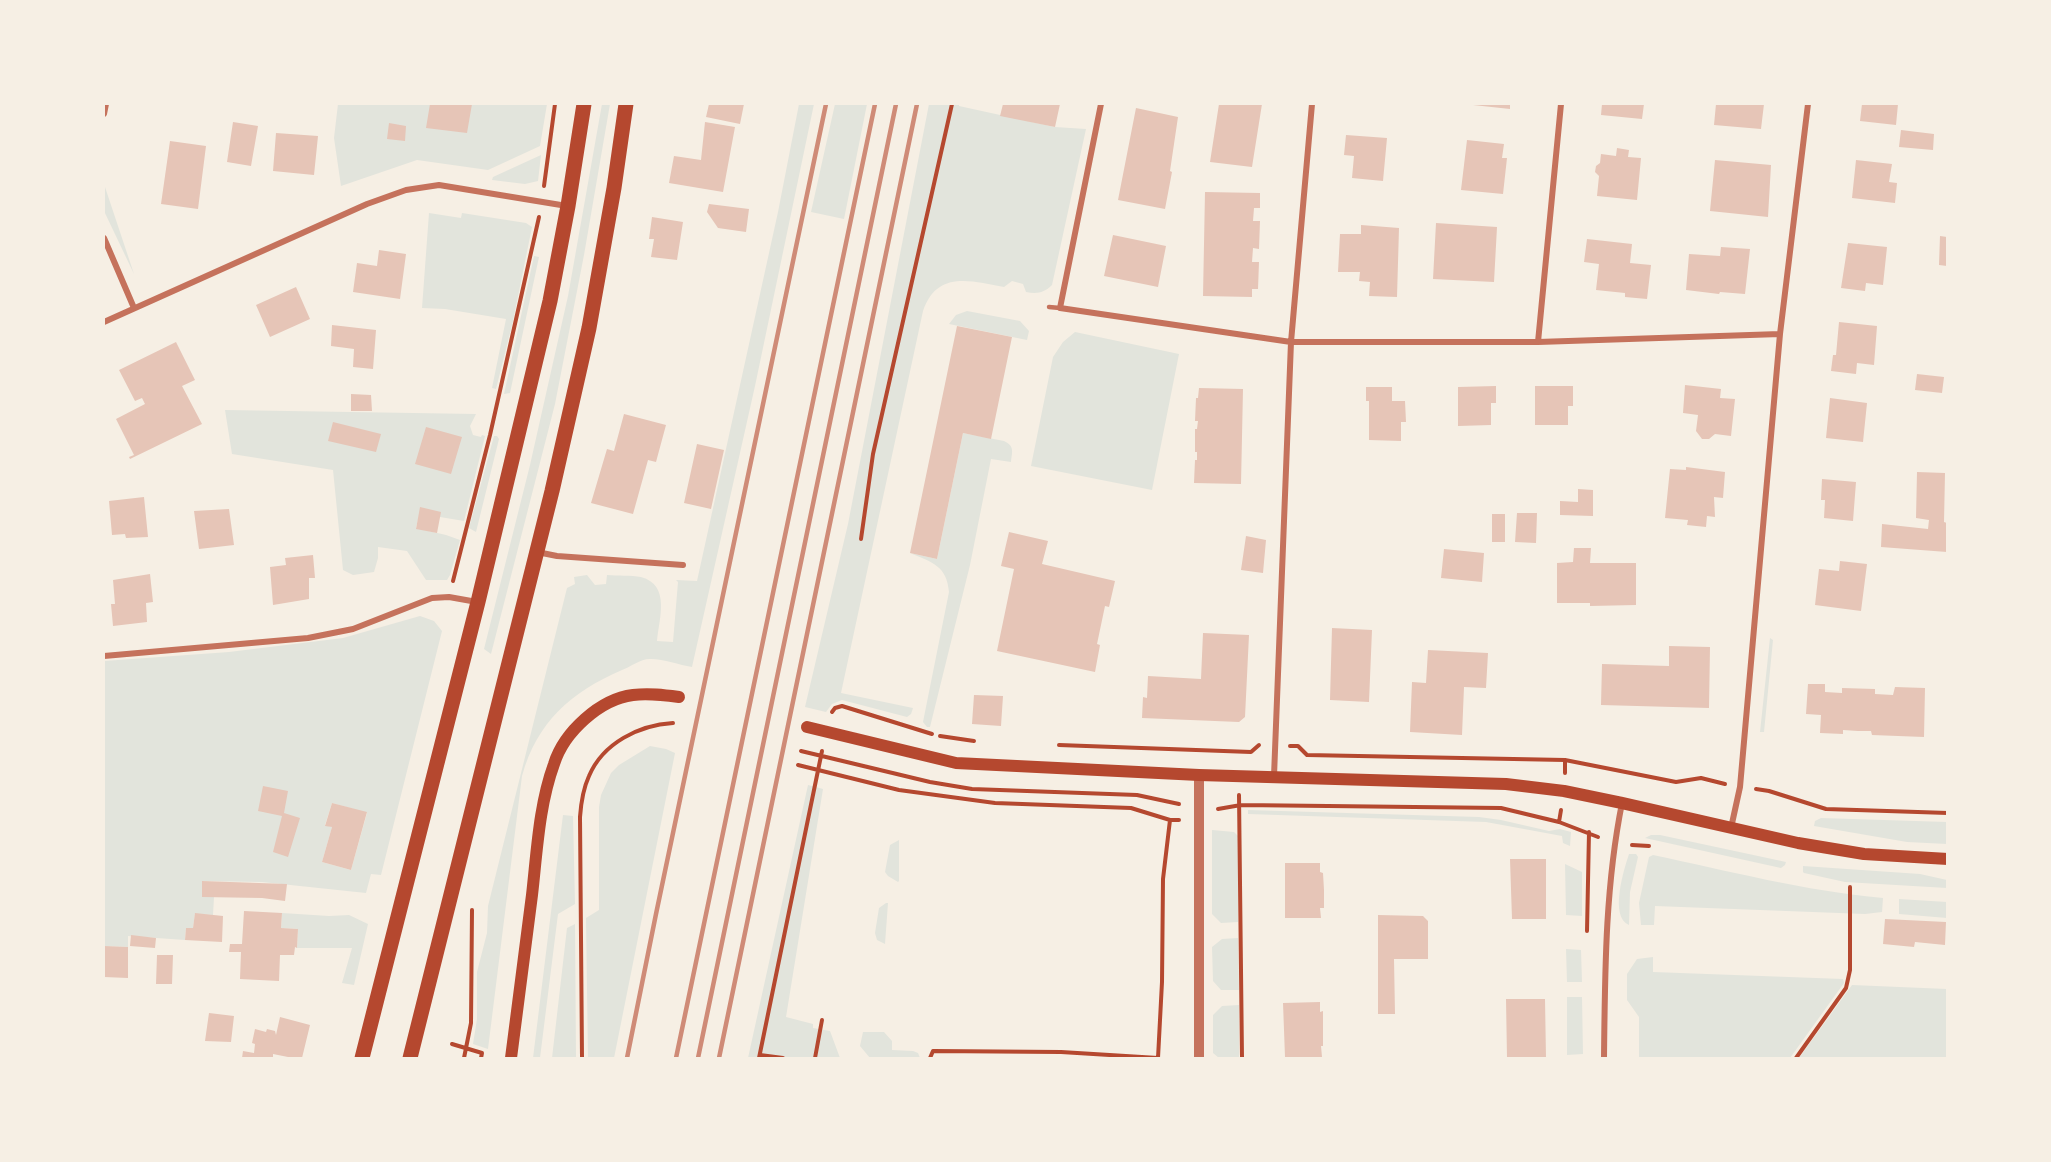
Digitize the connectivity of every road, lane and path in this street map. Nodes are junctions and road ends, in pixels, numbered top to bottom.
1 (106, 104) edge
2 (555, 104) edge
3 (584, 104) edge
4 (626, 104) edge
5 (952, 104) edge
6 (1101, 104) edge
7 (1312, 104) edge
8 (1561, 104) edge
9 (1808, 104) edge
10 (104, 114) edge
11 (542, 201) junction
12 (568, 206) junction
13 (104, 238) edge
14 (1049, 307) dead end
15 (134, 308) junction
16 (1060, 308) junction
17 (104, 322) edge
18 (1780, 334) junction
19 (1291, 342) junction
20 (1538, 342) junction
21 (861, 538) dead end
22 (536, 552) junction
23 (683, 565) dead end
24 (449, 597) junction
25 (478, 602) junction
26 (104, 656) edge
27 (679, 697) dead end
28 (829, 717) dead end
29 (673, 723) dead end
30 (807, 728) dead end
31 (824, 740) dead end
32 (980, 742) dead end
33 (1056, 745) dead end
34 (1276, 745) junction
35 (1565, 760) dead end
36 (798, 765) dead end
37 (1199, 775) junction
38 (1274, 776) junction
39 (1239, 795) dead end
40 (1622, 803) junction
41 (1199, 813) junction
42 (1170, 819) junction
43 (1731, 828) junction
44 (1947, 859) edge
45 (1850, 887) dead end
46 (472, 904) dead end
47 (822, 1020) dead end
48 (452, 1044) dead end
49 (467, 1049) junction
50 (760, 1057) edge
51 (1158, 1058) edge
52 (362, 1059) edge
53 (411, 1059) edge
54 (464, 1059) edge
55 (481, 1059) edge
56 (511, 1059) edge
57 (582, 1059) edge
58 (783, 1059) edge
59 (815, 1059) edge
60 (930, 1059) edge
61 (1199, 1059) edge
62 (1242, 1059) edge
63 (1604, 1059) edge
64 (1796, 1059) edge

1 - 10 street
2 - 11 path
3 - 12 main road
4 - 22 main road
5 - 21 path
6 - 16 street
7 - 19 street
8 - 20 street
9 - 18 street
11 - 12 street
11 - 15 street
11 - 24 path
12 - 25 main road
13 - 15 street
14 - 16 lane
15 - 17 street
16 - 19 street
18 - 20 street
18 - 43 street
19 - 20 street
19 - 34 street
22 - 23 street
22 - 53 main road
24 - 25 street
24 - 26 street
25 - 52 main road
27 - 56 main road
28 - 32 path
29 - 57 path
30 - 37 main road
31 - 50 path
33 - 34 path
34 - 35 path
34 - 38 street
36 - 42 path
37 - 38 main road
37 - 41 street
38 - 40 main road
39 - 62 path
40 - 43 main road
40 - 63 street
41 - 42 path
41 - 61 street
42 - 51 path
43 - 44 main road
45 - 64 path
46 - 49 path
47 - 59 path
48 - 49 path
49 - 54 path
49 - 55 path
50 - 58 path
51 - 60 path

